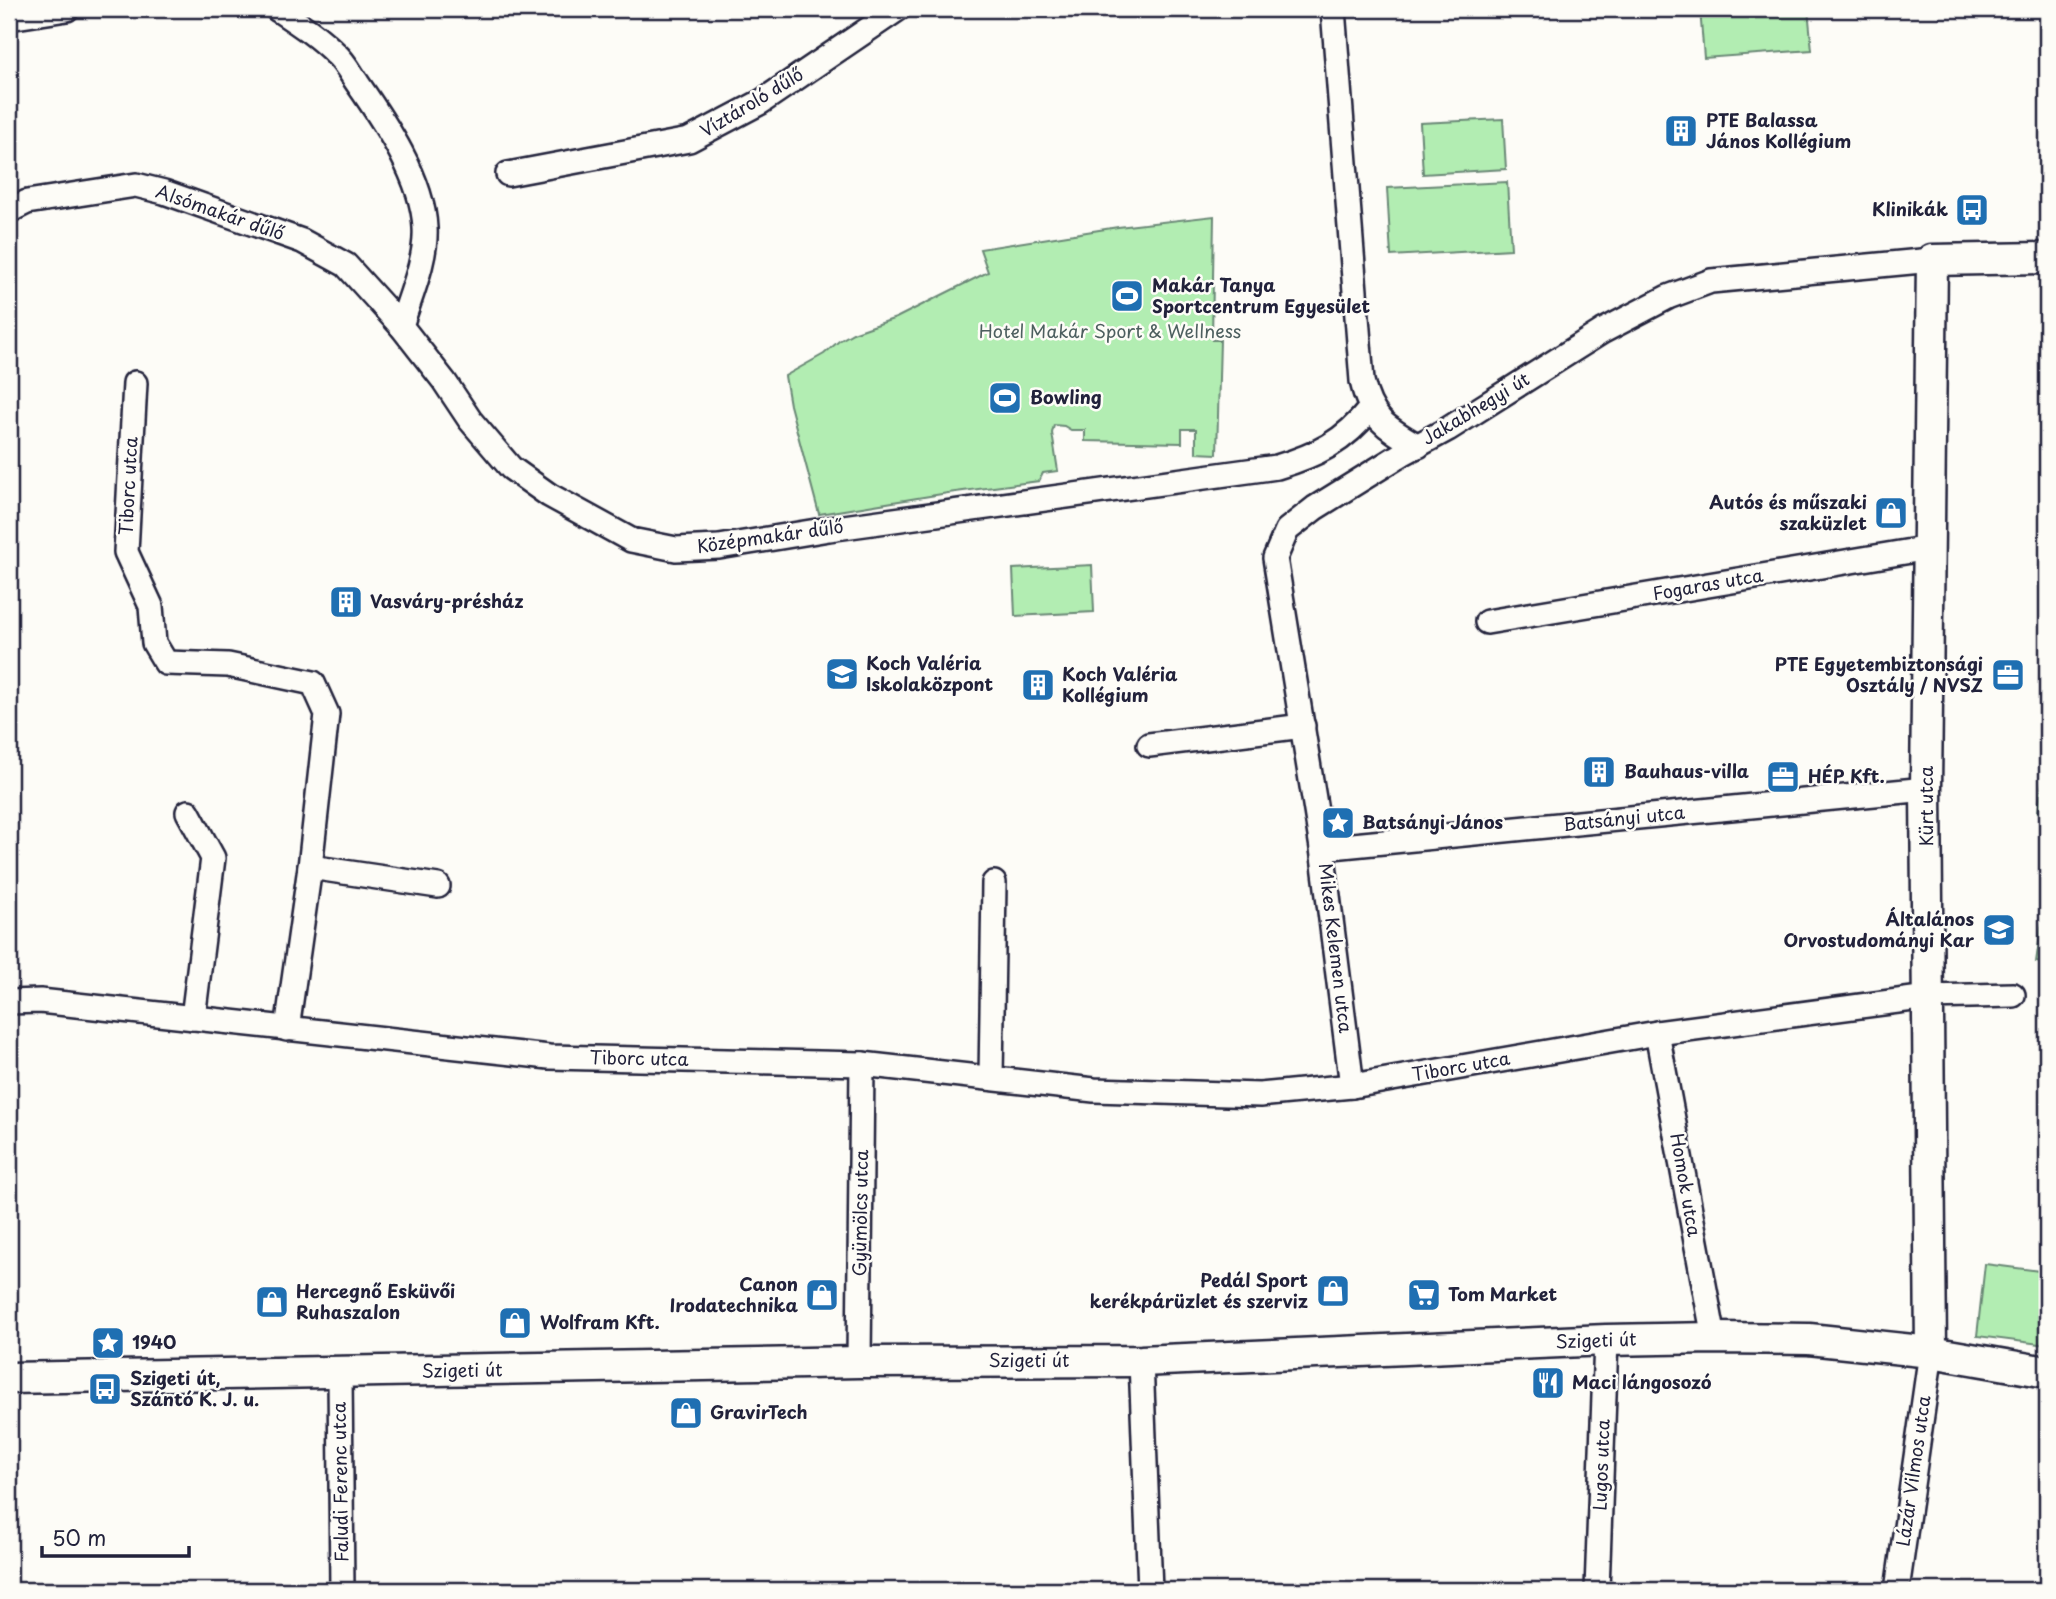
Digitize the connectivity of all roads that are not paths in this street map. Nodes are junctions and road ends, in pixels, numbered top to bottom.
1 (66, 9) edge
2 (277, 9) edge
3 (898, 9) edge
4 (1333, 9) edge
5 (9, 19) edge
6 (508, 174) dead end
7 (9, 211) edge
8 (2047, 258) edge
9 (1932, 260) junction
10 (401, 326) junction
11 (135, 383) dead end
12 (1370, 408) junction
13 (1419, 446) junction
14 (1929, 548) junction
15 (1487, 622) dead end
16 (1303, 726) junction
17 (1150, 745) dead end
18 (1926, 789) junction
19 (188, 812) dead end
20 (1322, 849) junction
21 (310, 867) junction
22 (994, 883) dead end
23 (438, 886) dead end
24 (2013, 995) dead end
25 (1928, 997) junction
26 (9, 1002) edge
27 (193, 1018) junction
28 (287, 1029) junction
29 (1657, 1033) junction
30 (862, 1064) junction
31 (991, 1078) junction
32 (1352, 1086) junction
33 (1714, 1338) junction
34 (1606, 1340) junction
35 (1931, 1352) junction
36 (1141, 1361) junction
37 (859, 1362) junction
38 (2047, 1372) edge
39 (340, 1374) junction
40 (9, 1378) edge
41 (342, 1590) edge
42 (1150, 1590) edge
43 (1597, 1590) edge
44 (1897, 1590) edge

1 - 5 street
2 - 10 street
3 - 6 street, Víztároló dűlő
4 - 12 street
7 - 10 street, Alsómakár dűlő
8 - 9 street
9 - 13 street, Jakabhegyi út
9 - 14 street, Kürt utca
10 - 12 street, Középmakár dűlő
11 - 21 street, Tiborc utca
12 - 13 street, Jakabhegyi út
13 - 16 street, Mikes Kelemen utca
14 - 15 street, Fogaras utca
14 - 18 street, Kürt utca
16 - 17 street
16 - 20 street, Mikes Kelemen utca
18 - 20 street, Batsányi utca
18 - 25 street, Kürt utca
19 - 27 street
20 - 32 street, Mikes Kelemen utca
21 - 23 street
21 - 28 street, Tiborc utca
22 - 31 street
24 - 25 street, Tiborc utca
25 - 29 street, Tiborc utca
25 - 35 street, Kürt utca
26 - 27 street, Tiborc utca
27 - 28 street, Tiborc utca
28 - 30 street, Tiborc utca
29 - 32 street, Tiborc utca
29 - 33 street, Homok utca
30 - 31 street, Tiborc utca
30 - 37 street, Gyümölcs utca
31 - 32 street, Tiborc utca
33 - 34 street, Szigeti út
33 - 35 street, Szigeti út
34 - 36 street, Szigeti út
34 - 43 street, Lugos utca
35 - 38 street, Szigeti út
35 - 44 street, Lázár Vilmos utca
36 - 37 street, Szigeti út
36 - 42 street
37 - 39 street, Szigeti út
39 - 40 street, Szigeti út
39 - 41 street, Faludi Ferenc utca

